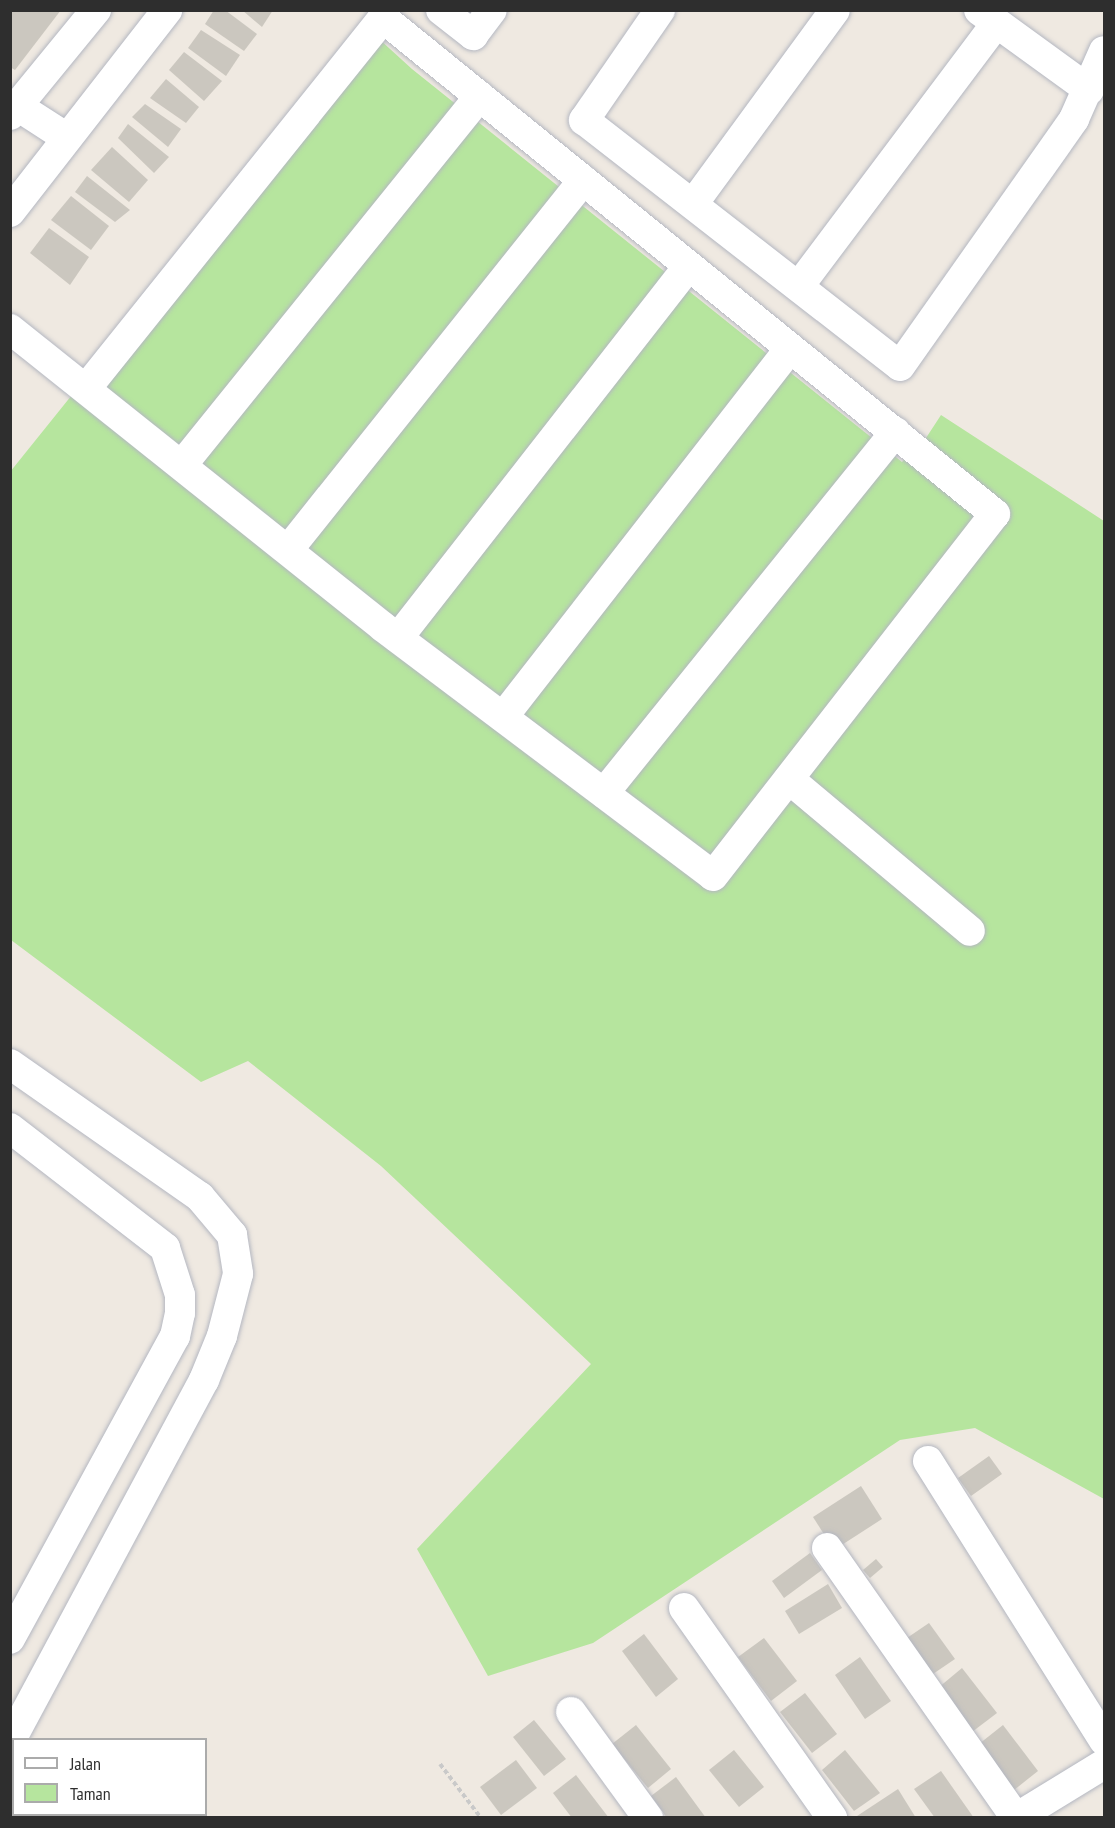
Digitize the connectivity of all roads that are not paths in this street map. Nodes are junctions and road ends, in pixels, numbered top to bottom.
1 (96, 10) edge
2 (167, 10) edge
3 (441, 10) edge
4 (492, 10) edge
5 (660, 10) edge
6 (835, 10) edge
7 (988, 17) edge
8 (1104, 51) edge
9 (1089, 90) junction
10 (480, 96) junction
11 (15, 111) edge
12 (67, 138) junction
13 (583, 180) junction
14 (693, 204) junction
15 (10, 212) edge
16 (689, 266) junction
17 (799, 286) junction
18 (10, 329) edge
19 (790, 348) junction
20 (86, 389) junction
21 (895, 432) junction
22 (182, 465) junction
23 (288, 550) junction
24 (398, 638) junction
25 (503, 717) junction
26 (789, 779) junction
27 (604, 793) junction
28 (970, 931) dead end
29 (10, 1064) edge
30 (10, 1128) edge
31 (928, 1461) dead end
32 (827, 1548) dead end
33 (684, 1608) dead end
34 (10, 1639) edge
35 (571, 1712) dead end
36 (12, 1738) edge
37 (1104, 1740) edge
38 (1104, 1764) edge
39 (648, 1818) edge
40 (832, 1818) edge

1 - 11 street
2 - 12 street
3 - 4 street
5 - 14 street
6 - 14 street
7 - 9 street
7 - 17 street
8 - 9 street
9 - 17 street
10 - 13 street
10 - 20 street
10 - 22 street
11 - 12 street
12 - 15 street
13 - 16 street
13 - 23 street
14 - 17 street
16 - 19 street
16 - 24 street
18 - 20 street
19 - 21 street
19 - 25 street
20 - 22 street
21 - 26 street
21 - 27 street
22 - 23 street
23 - 24 street
24 - 25 street
25 - 27 street
26 - 27 street
26 - 28 street
29 - 36 street
30 - 34 street
31 - 37 street
32 - 38 street
33 - 40 street
35 - 39 street

